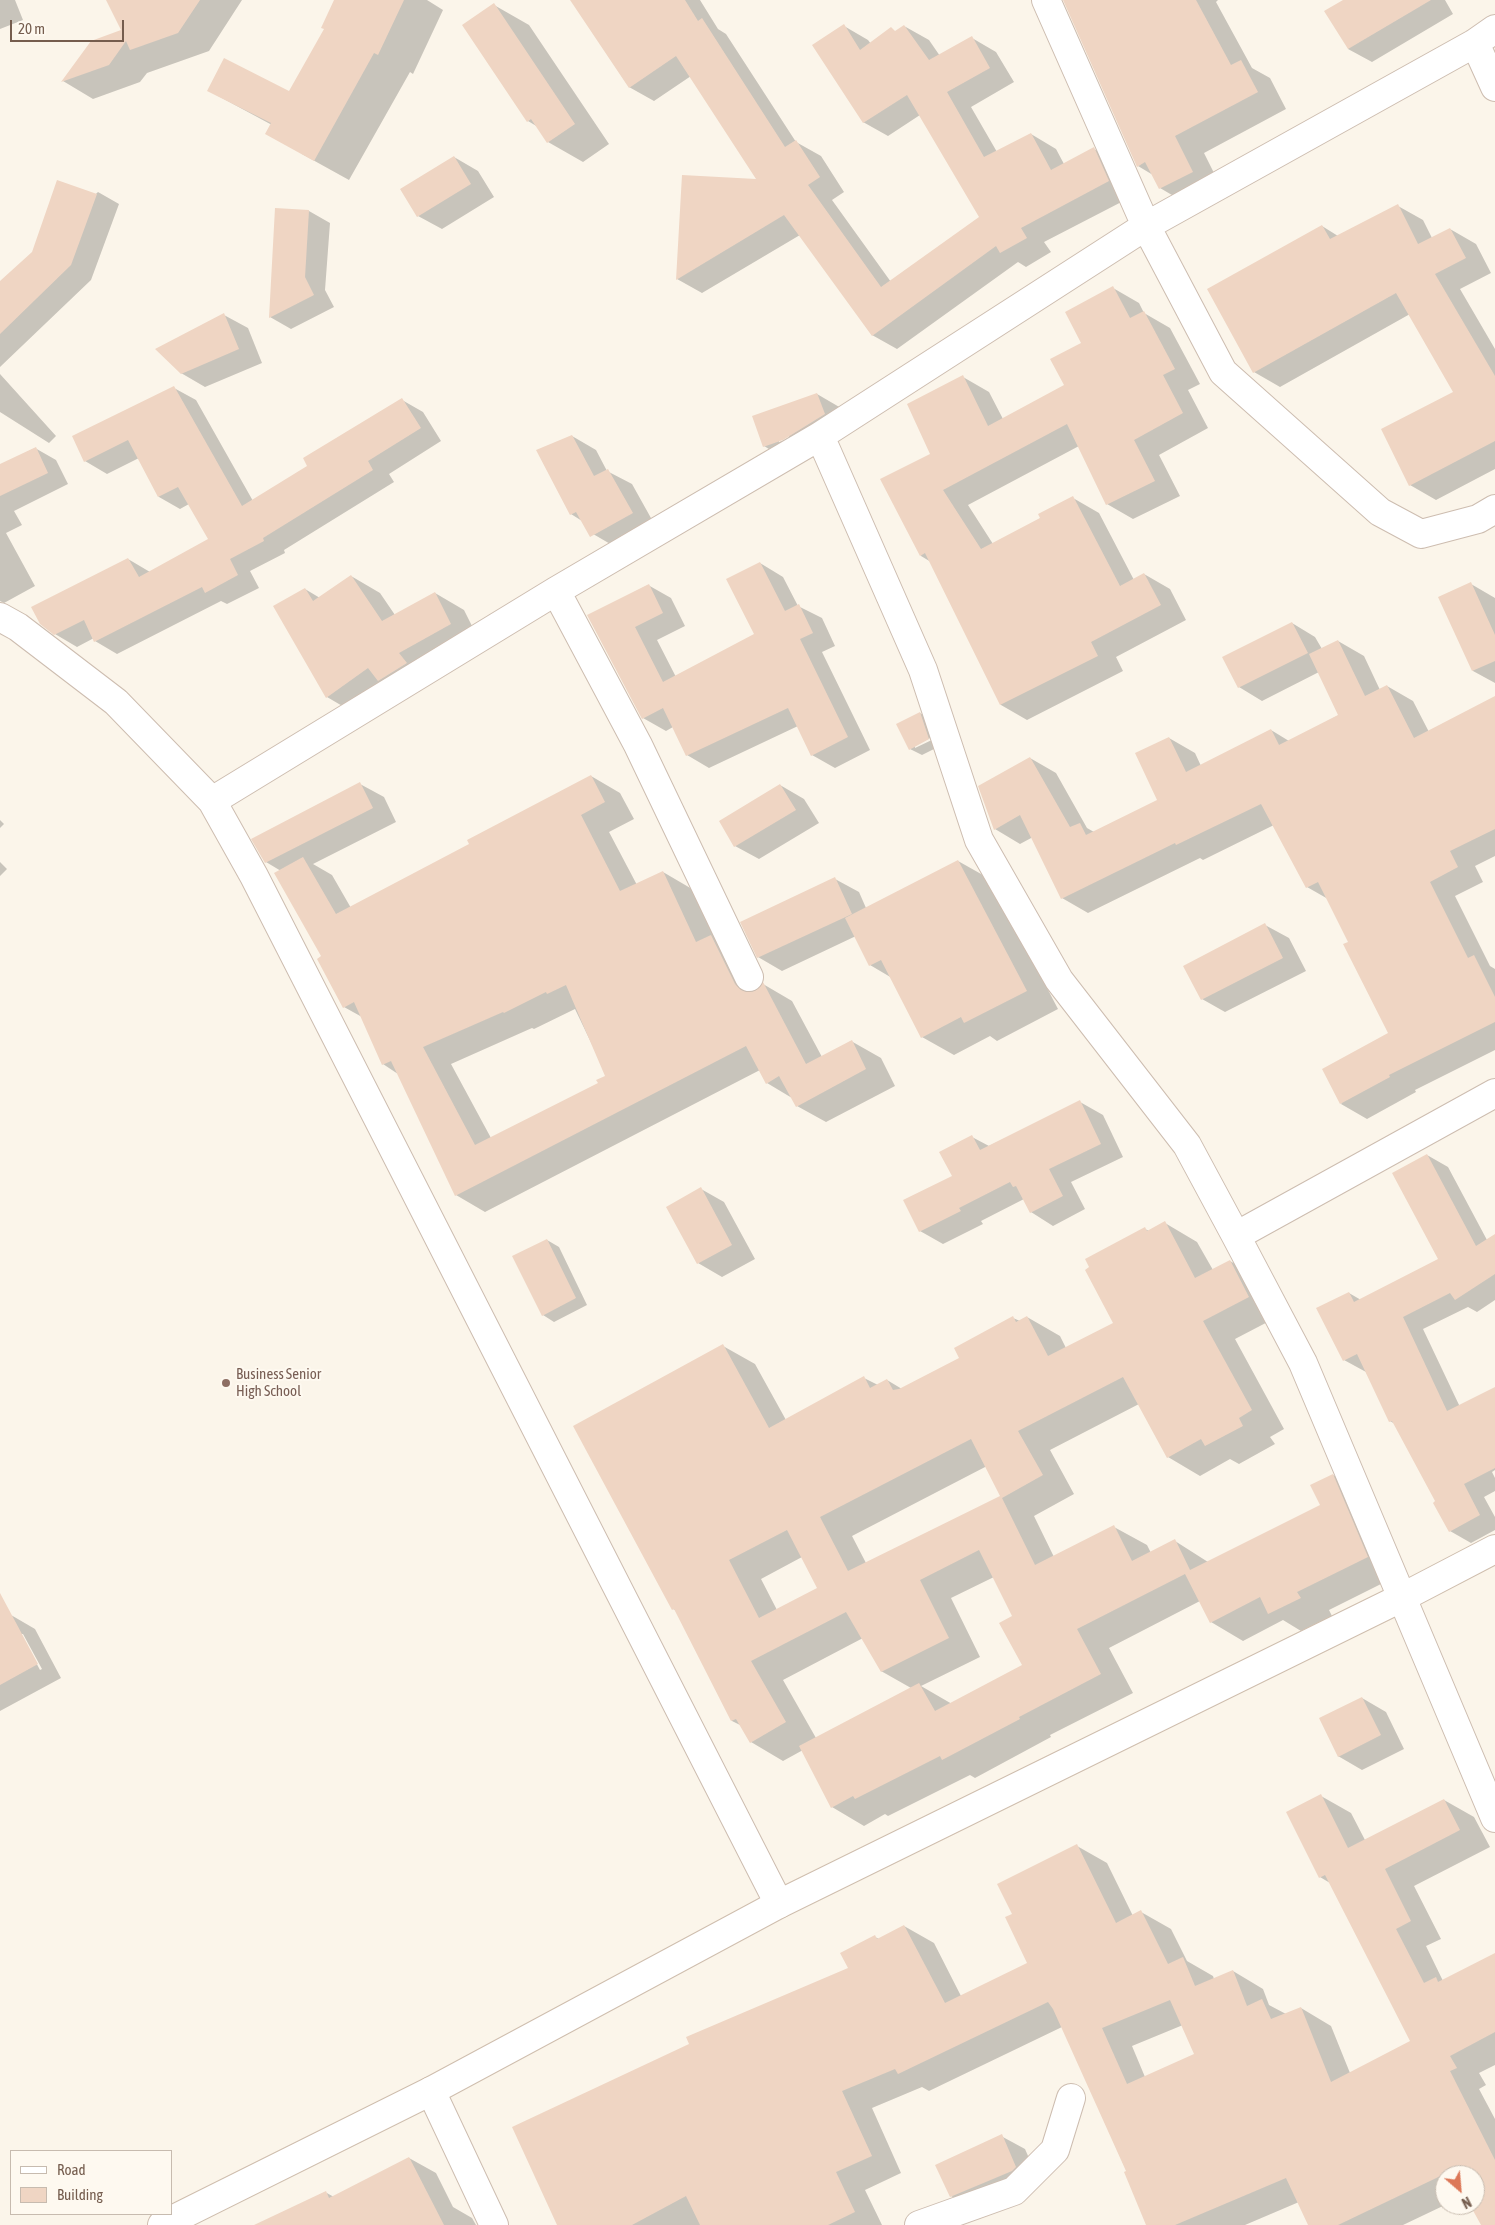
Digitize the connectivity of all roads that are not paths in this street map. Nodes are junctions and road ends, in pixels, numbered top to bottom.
1 (1046, 0) edge
2 (1485, 36) edge
3 (1495, 87) edge
4 (1146, 226) junction
5 (820, 436) junction
6 (1495, 509) edge
7 (556, 591) junction
8 (0, 617) edge
9 (212, 801) junction
10 (749, 977) dead end
11 (1495, 1093) edge
12 (1236, 1236) junction
13 (1495, 1549) edge
14 (1403, 1597) junction
15 (1495, 1818) edge
16 (779, 1904) junction
17 (432, 2091) junction
18 (1071, 2098) dead end
19 (162, 2225) edge
20 (494, 2225) edge
21 (919, 2225) edge

1 - 4 street
2 - 3 street
2 - 4 street
4 - 5 street
4 - 6 street
5 - 7 street
5 - 12 street
7 - 9 street
7 - 10 street
8 - 9 street
9 - 16 street
11 - 12 street
12 - 14 street
13 - 14 street
14 - 15 street
14 - 16 street
16 - 17 street
17 - 19 street
17 - 20 street
18 - 21 street

